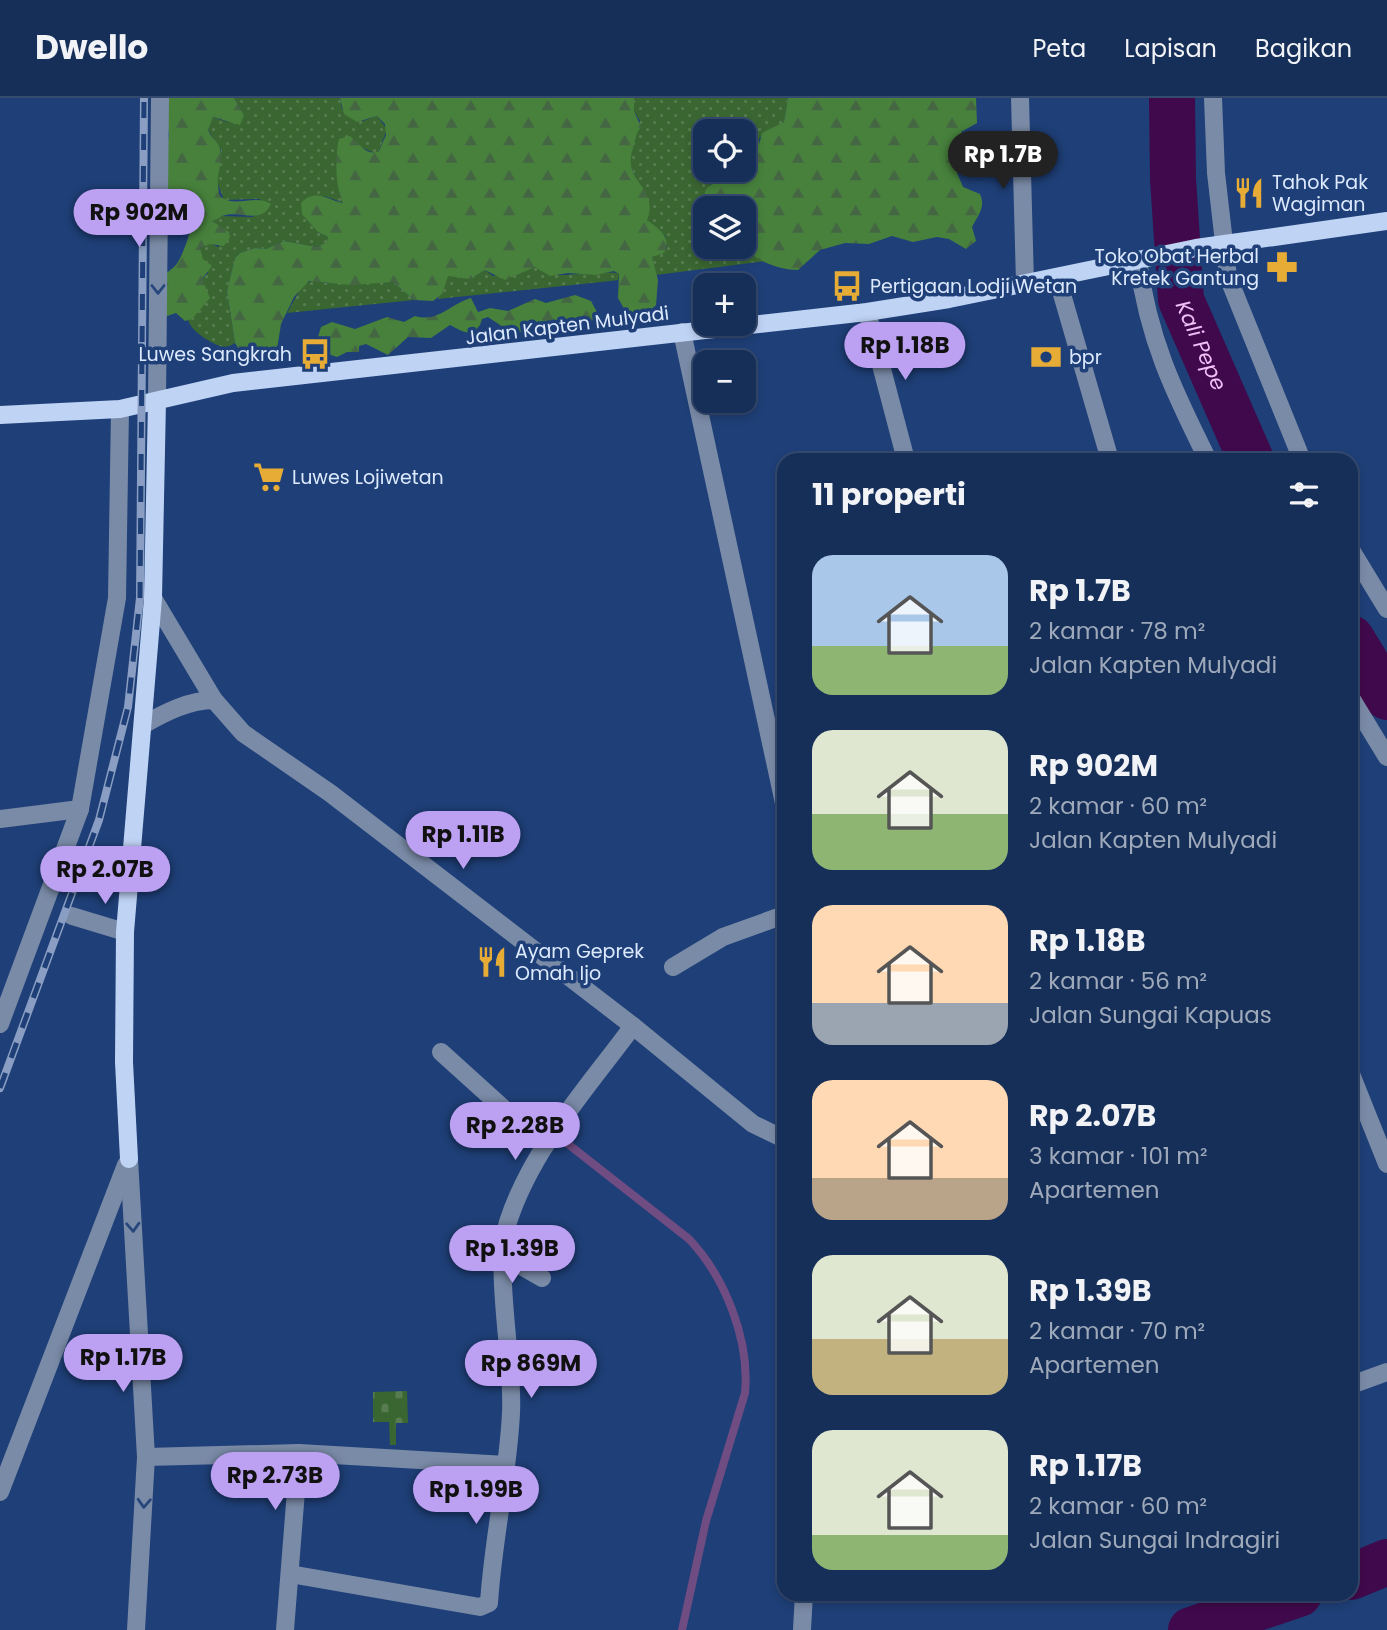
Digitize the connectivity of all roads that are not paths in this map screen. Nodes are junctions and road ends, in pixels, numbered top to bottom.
1 (160, 98) edge
2 (1020, 98) edge
3 (1213, 98) edge
4 (1387, 221) edge
5 (1224, 244) junction
6 (1142, 259) junction
7 (1056, 277) junction
8 (1025, 283) junction
9 (867, 312) junction
10 (681, 332) junction
11 (157, 401) junction
12 (120, 410) junction
13 (0, 415) edge
14 (904, 453) edge
15 (1108, 453) edge
16 (1205, 453) edge
17 (1299, 453) edge
18 (1358, 561) edge
19 (153, 598) junction
20 (1387, 609) edge
21 (214, 699) junction
22 (1358, 709) edge
23 (143, 725) junction
24 (1387, 757) edge
25 (777, 771) edge
26 (80, 809) junction
27 (0, 819) edge
28 (72, 916) dead end
29 (777, 918) edge
30 (125, 932) junction
31 (673, 967) dead end
32 (0, 1024) edge
33 (634, 1026) junction
34 (440, 1052) dead end
35 (1358, 1091) edge
36 (777, 1136) edge
37 (545, 1146) junction
38 (129, 1159) junction
39 (1387, 1164) edge
40 (504, 1256) junction
41 (542, 1278) dead end
42 (1387, 1373) edge
43 (1358, 1383) edge
44 (299, 1453) junction
45 (146, 1457) junction
46 (506, 1465) junction
47 (0, 1492) edge
48 (290, 1574) junction
49 (804, 1601) edge
50 (802, 1629) edge
51 (136, 1630) edge
52 (285, 1630) edge

1 -> 11 street
2 - 8 street
3 - 5 street
4 - 5 main road, Jalan Kapten Mulyadi
5 - 6 main road, Jalan Kapten Mulyadi
5 - 17 street
6 - 7 main road, Jalan Kapten Mulyadi
6 - 16 street
7 - 8 main road, Jalan Kapten Mulyadi
7 - 15 street
8 - 9 main road, Jalan Kapten Mulyadi
9 - 10 main road, Jalan Kapten Mulyadi
9 - 14 street
10 - 11 main road, Jalan Kapten Mulyadi
10 - 25 street
11 - 12 main road, Jalan Kapten Mulyadi
11 - 19 main road
12 - 13 main road, Jalan Kapten Mulyadi
12 - 26 street
18 - 20 street
19 - 21 street
19 - 23 main road
21 - 23 street
21 - 33 street
22 - 24 street
23 - 30 main road
26 - 27 street
26 - 32 street
28 - 30 street
29 - 31 street
30 - 38 main road
33 - 36 street
33 - 37 street
34 - 37 street
35 - 39 street
37 - 40 street
38 -> 45 street
38 - 47 street
40 - 41 street
40 - 46 street
42 - 43 street
44 - 45 street
44 - 46 street
44 - 48 street
45 -> 51 street
46 - 48 street
48 - 52 street
49 - 50 street

